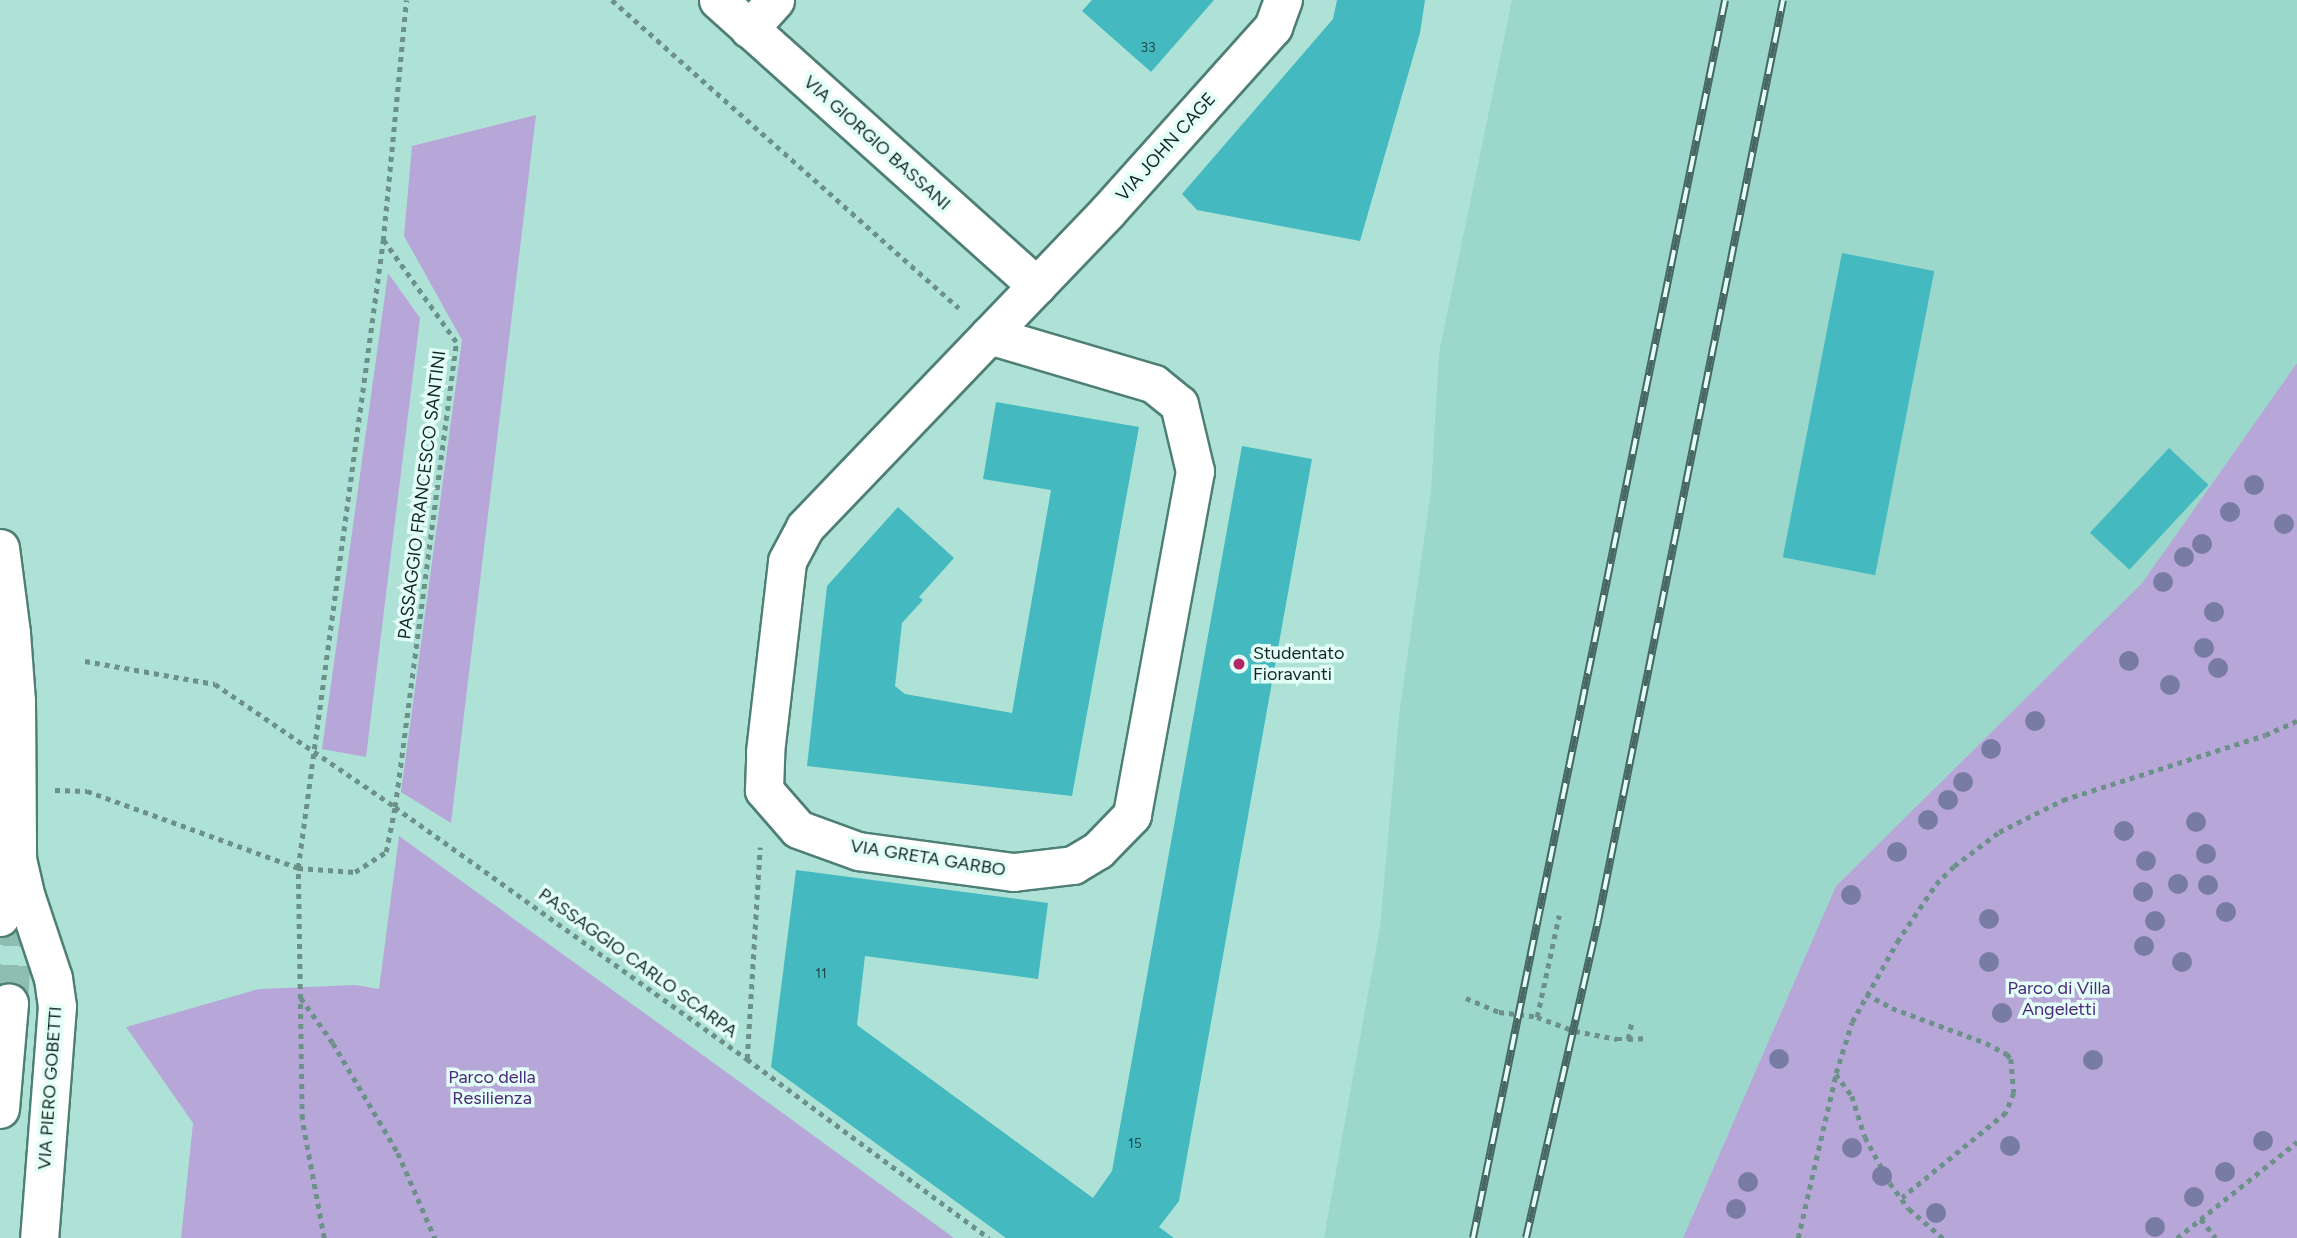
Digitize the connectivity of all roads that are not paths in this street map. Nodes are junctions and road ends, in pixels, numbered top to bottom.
1 (718, 0) edge
2 (775, 0) edge
3 (1283, 0) edge
4 (749, 29) junction
5 (1037, 286) junction
6 (989, 335) junction
7 (0, 548) edge
8 (18, 859) junction
9 (0, 918) edge
10 (9, 1003) tunnel mouth
11 (0, 1109) edge
12 (39, 1238) edge

1 - 4 street, VIA GIORGIO BASSANI
2 - 4 street
3 - 5 street, VIA JOHN CAGE
4 - 5 street, VIA GIORGIO BASSANI
5 - 6 street
6 - 6 street, VIA GRETA GARBO
7 - 8 street, VIA PIERO GOBETTI
8 - 9 street, VIA PIERO GOBETTI
8 - 12 street, VIA PIERO GOBETTI
10 - 11 main road

